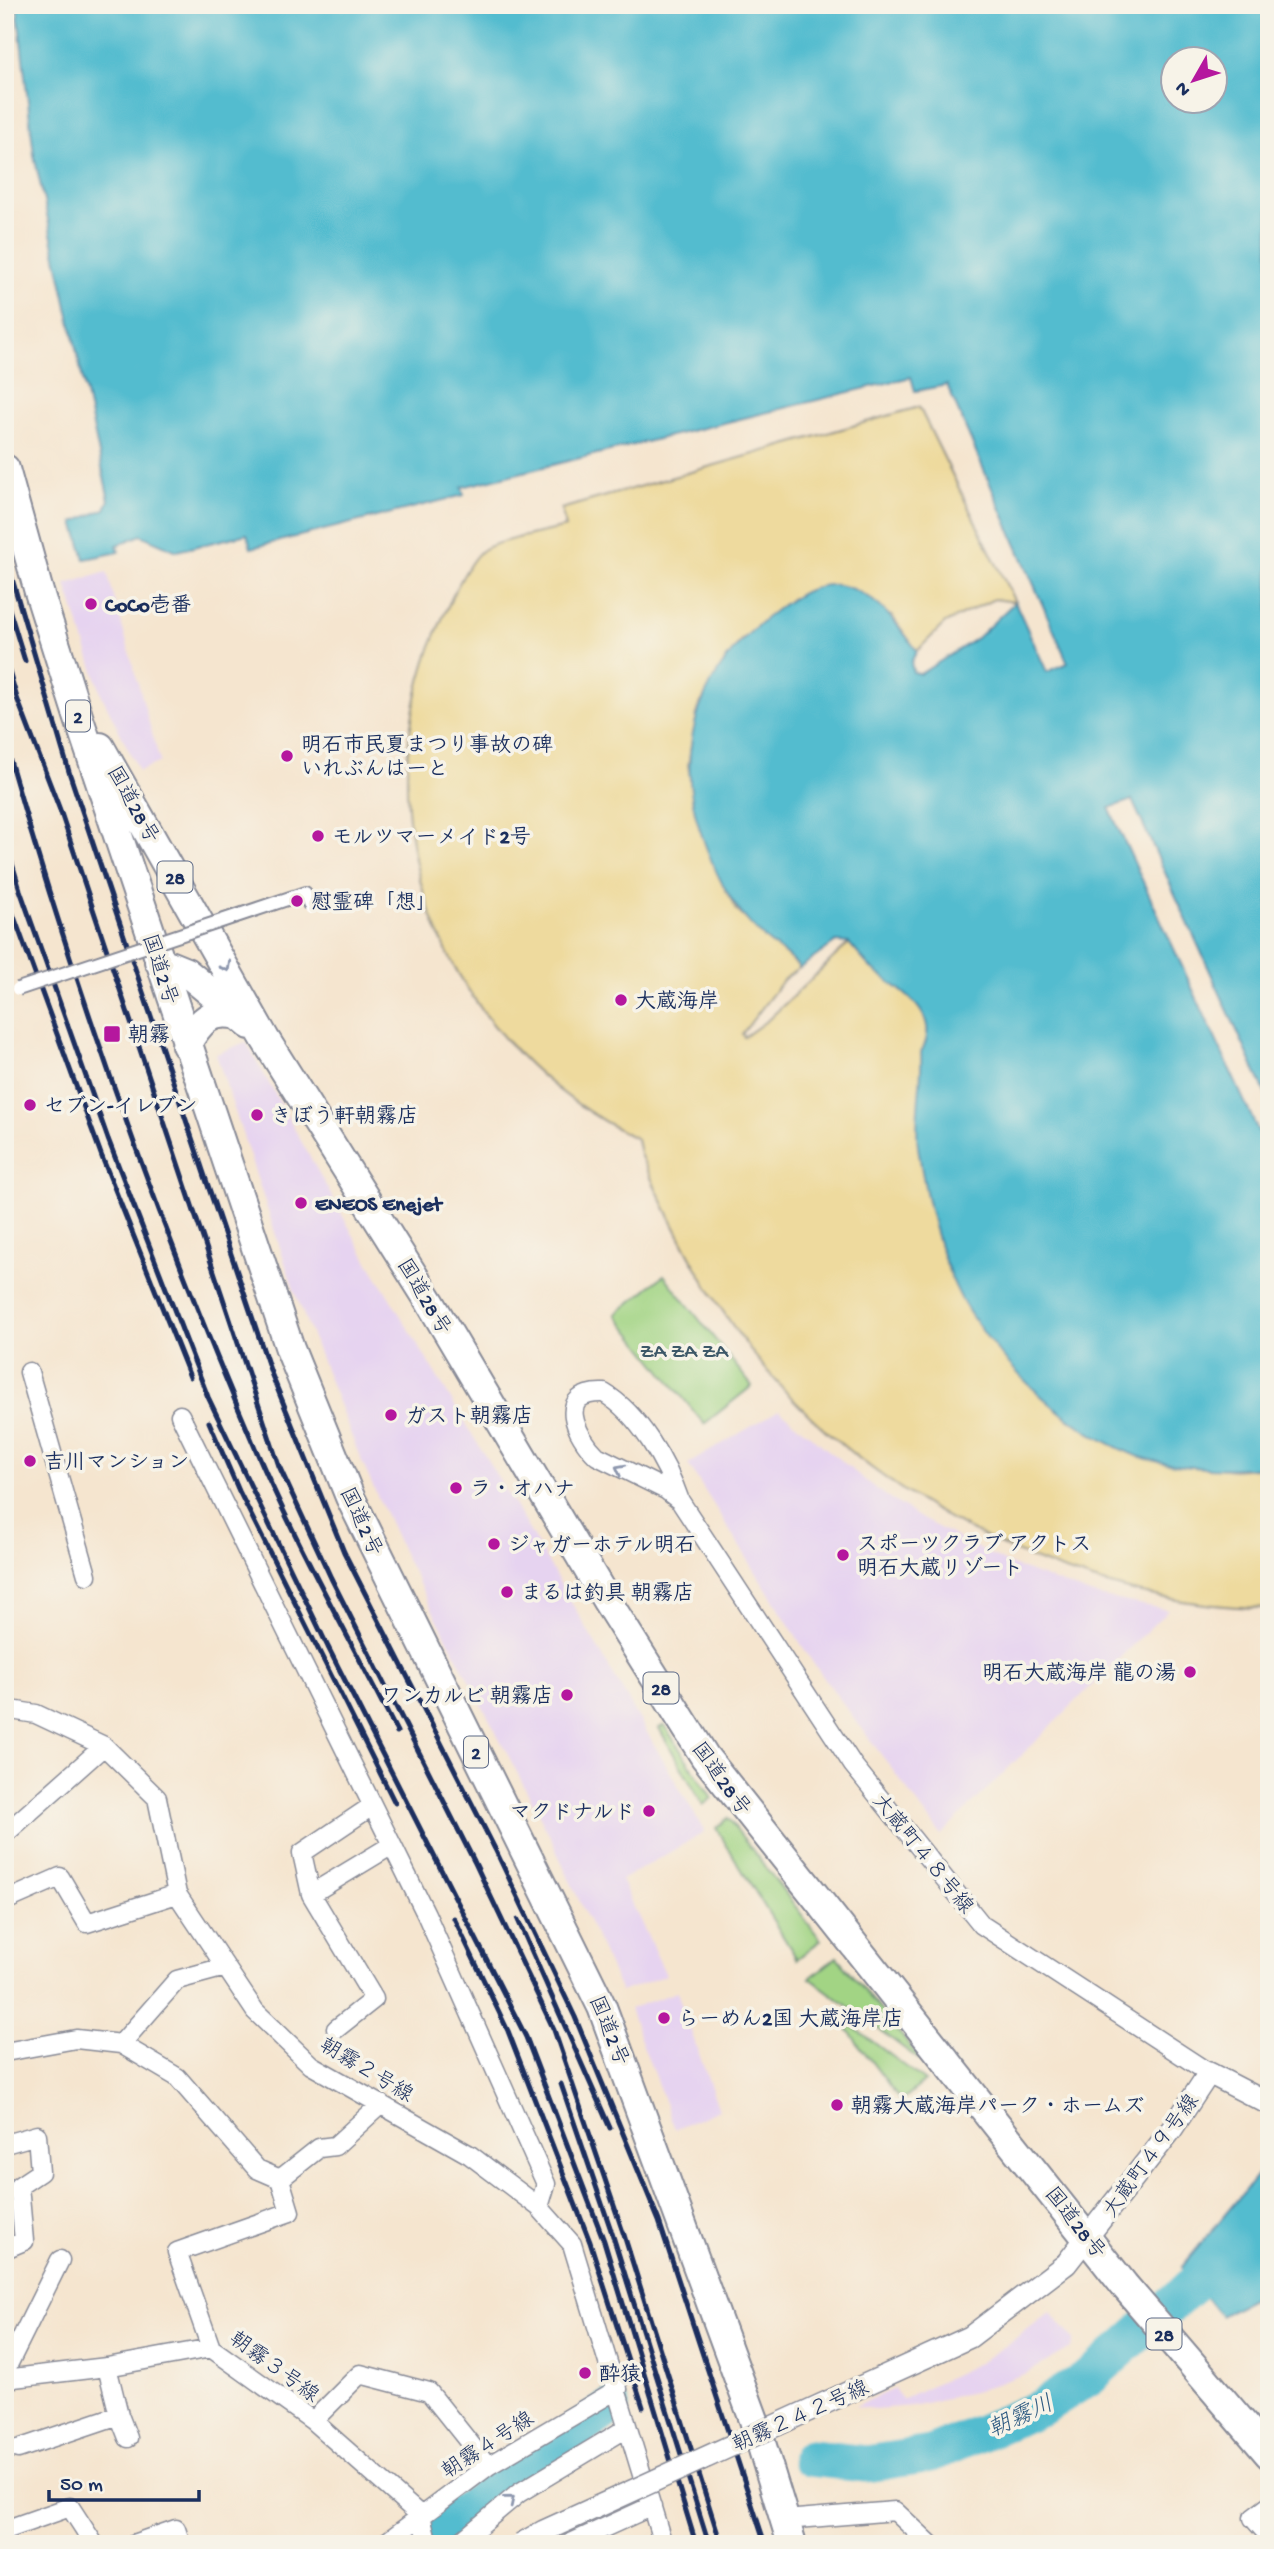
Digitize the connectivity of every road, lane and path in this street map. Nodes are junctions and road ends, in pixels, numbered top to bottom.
1 (5, 469) edge
2 (79, 719) junction
3 (311, 908) dead end
4 (159, 961) junction
5 (18, 989) dead end
6 (239, 1015) junction
7 (265, 1039) junction
8 (186, 1045) junction
9 (29, 1372) dead end
10 (180, 1415) dead end
11 (680, 1501) junction
12 (87, 1575) dead end
13 (5, 1709) edge
14 (104, 1746) junction
15 (372, 1806) junction
16 (5, 1834) edge
17 (392, 1845) junction
18 (177, 1894) junction
19 (311, 1894) junction
20 (5, 1901) edge
21 (225, 1967) junction
22 (336, 2029) dead end
23 (121, 2044) junction
24 (5, 2052) edge
25 (1209, 2073) junction
26 (1268, 2103) edge
27 (381, 2104) junction
28 (5, 2144) edge
29 (280, 2179) junction
30 (539, 2207) junction
31 (1089, 2238) junction
32 (5, 2249) edge
33 (60, 2260) dead end
34 (1066, 2263) joint
35 (211, 2348) junction
36 (107, 2367) junction
37 (5, 2371) edge
38 (5, 2379) edge
39 (623, 2408) junction
40 (119, 2415) junction
41 (313, 2421) junction
42 (128, 2438) dead end
43 (18, 2449) dead end
44 (1269, 2455) edge
45 (488, 2466) junction
46 (1269, 2505) edge
47 (652, 2506) junction
48 (422, 2519) junction
49 (5, 2530) edge
50 (789, 2532) edge
51 (1269, 2536) edge
52 (94, 2544) edge
53 (133, 2544) edge
54 (181, 2544) edge
55 (384, 2544) edge
56 (428, 2544) edge
57 (458, 2544) edge
58 (521, 2544) edge
59 (569, 2544) edge
60 (663, 2544) edge
61 (930, 2544) edge

1 - 2 highway, 国道2号 / 2
2 - 4 highway, 国道2号 / 2
2 -> 7 highway, 国道28号 / 28
3 - 5 street, bridge
4 - 6 highway, 国道28号 / 28
4 - 8 highway, 国道2号 / 2
6 - 7 highway, 国道28号 / 28
6 - 8 highway
7 - 31 highway, 国道28号 / 28
8 - 50 highway, 国道2号 / 2
9 - 12 street
10 - 15 street
11 -> 11 street, 大蔵町４８号線
11 - 25 street, 大蔵町４８号線
13 - 14 street, 朝霧２号線
14 - 16 street
14 - 18 street, 朝霧２号線
15 - 17 street
15 - 19 street
17 - 19 street
17 - 30 street
18 - 20 street
18 - 21 street, 朝霧２号線
19 - 22 street
21 - 23 street
21 - 27 street, 朝霧２号線
23 - 24 street
23 - 29 street
25 - 26 street, 大蔵町４８号線
25 - 31 street, 大蔵町４９号線
27 - 29 street
27 - 30 street, 朝霧２号線
28 - 32 street
29 - 35 street, 朝霧３号線
30 - 39 street, 朝霧２号線
31 - 34 street, 大蔵町４９号線
31 - 44 highway, 国道28号 / 28
33 - 37 street
34 - 58 street, 朝霧２４２号線, bridge
35 - 36 street
35 - 41 street, 朝霧３号線
36 - 38 street
36 - 40 street
39 - 45 street, 朝霧４号線
39 - 47 street, 朝霧２号線
57 -> 39 street
40 - 42 street
40 - 43 street
41 - 45 street
41 - 48 street, 朝霧３号線
45 - 48 street, 朝霧４号線
46 - 51 street
47 - 59 street
47 - 60 street, 朝霧２号線
48 - 55 street, 朝霧４号線
48 - 56 street
49 - 52 street
50 - 61 street
53 - 54 street

